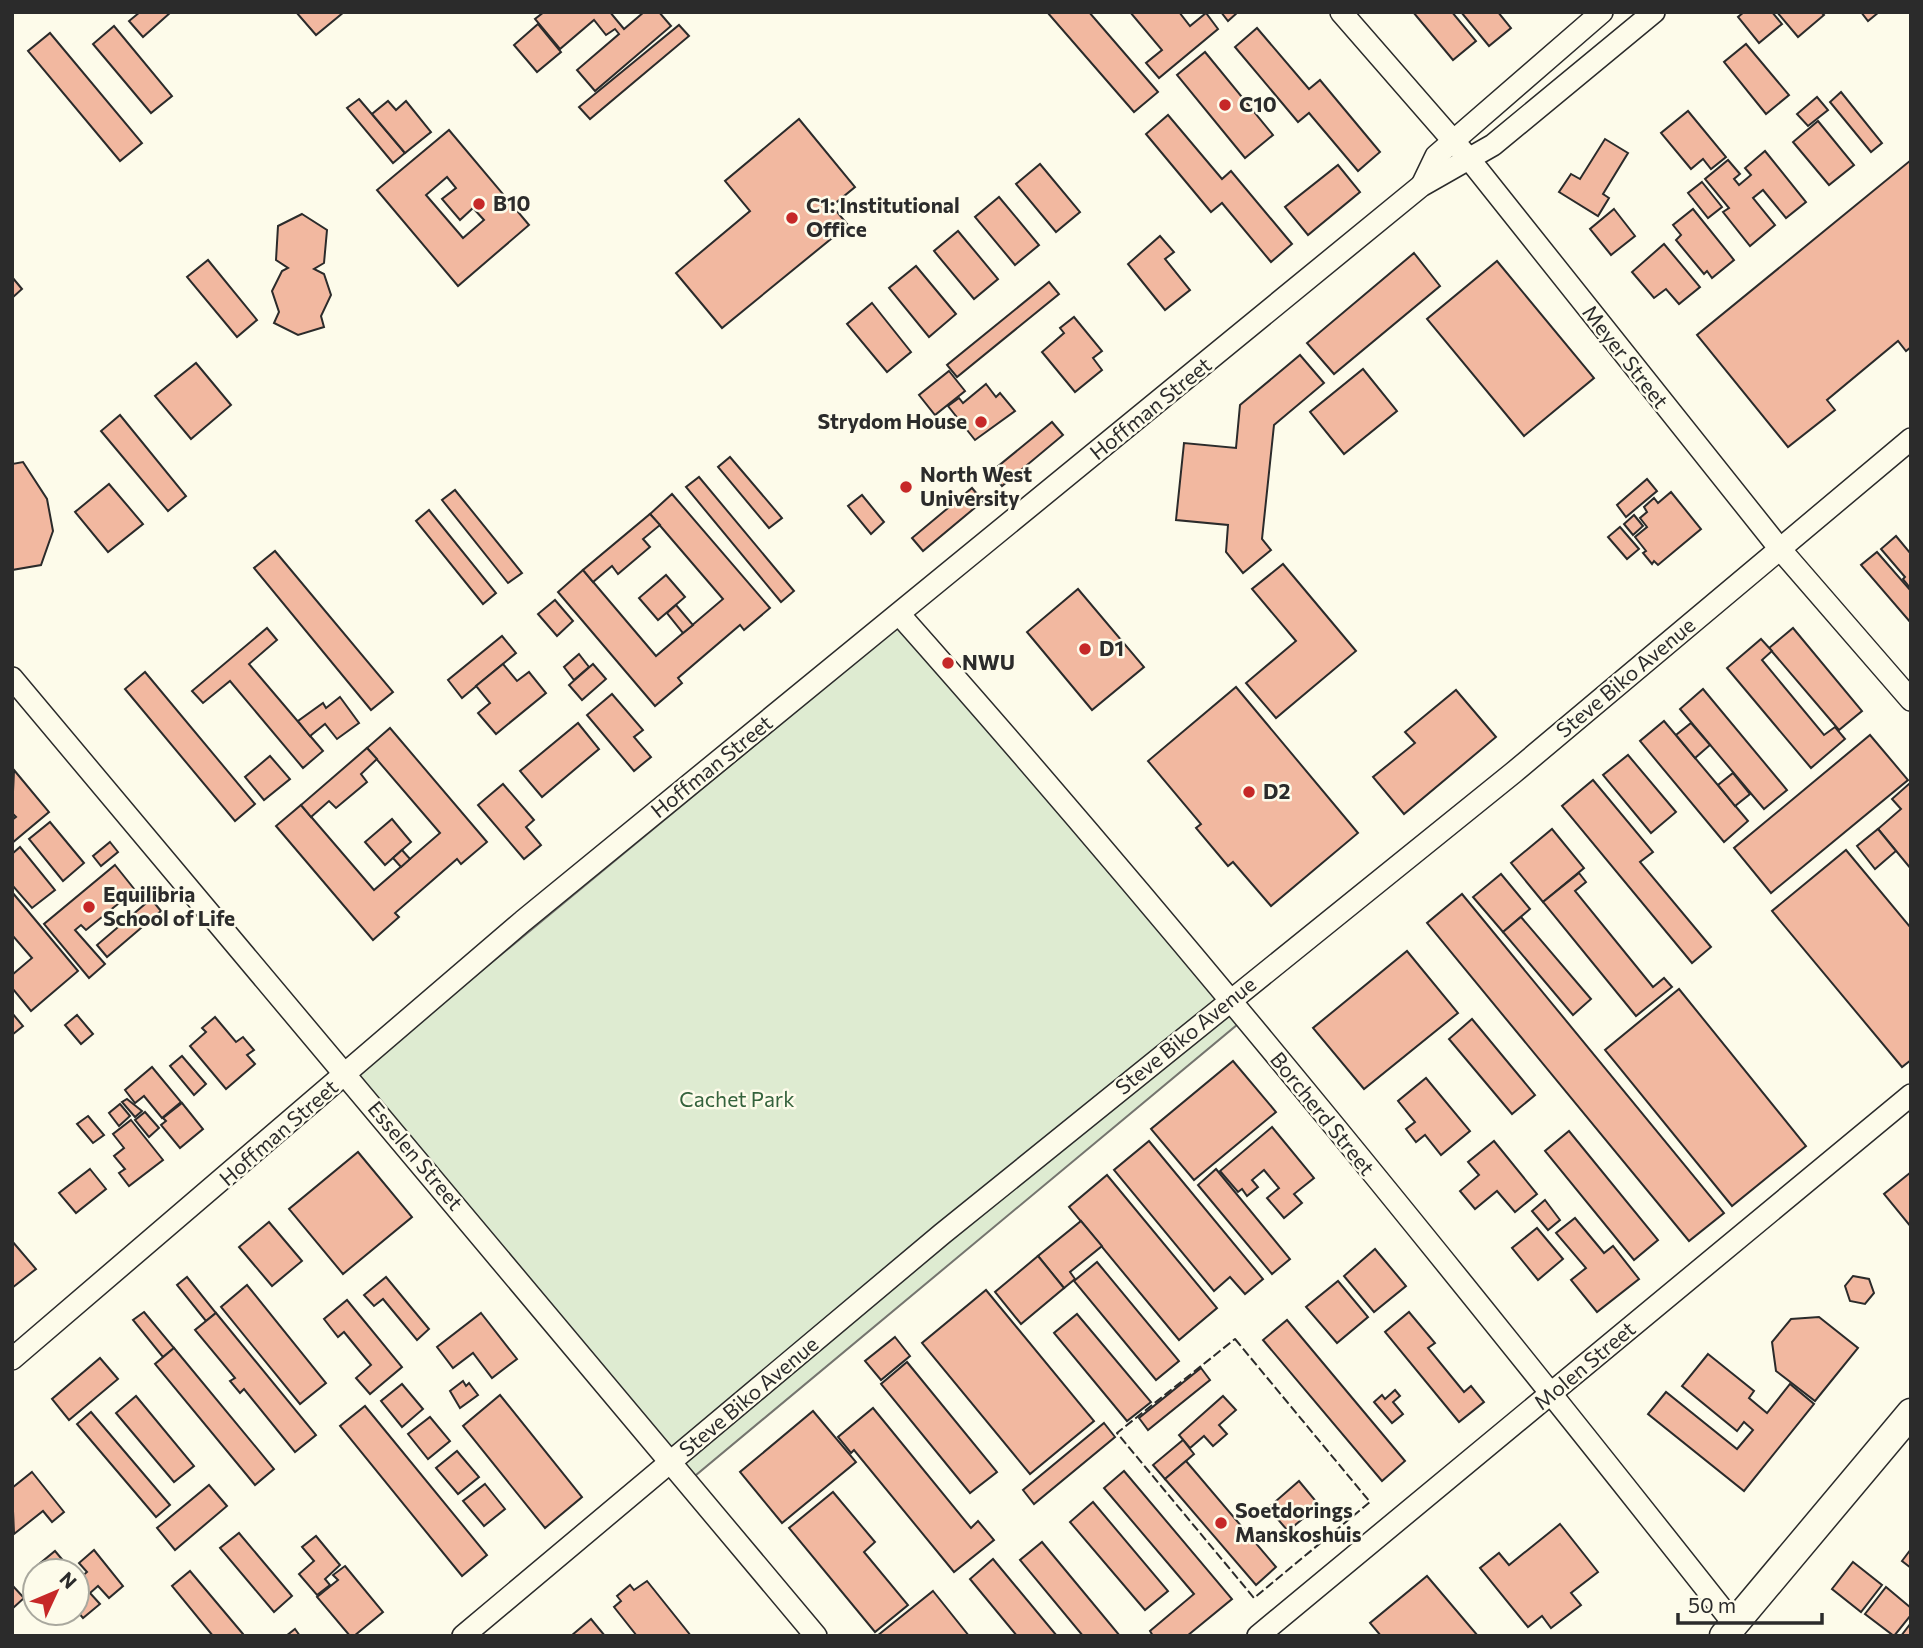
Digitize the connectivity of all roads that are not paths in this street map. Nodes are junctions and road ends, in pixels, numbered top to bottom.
1 (1341, 12) edge
2 (1602, 12) edge
3 (1654, 12) edge
4 (1452, 141) junction
5 (1470, 160) junction
6 (1421, 186) junction
7 (1911, 439) edge
8 (1780, 548) junction
9 (899, 614) junction
10 (17, 693) edge
11 (1911, 700) edge
12 (1229, 1001) junction
13 (346, 1075) junction
14 (1911, 1095) edge
15 (12, 1359) edge
16 (1551, 1393) junction
17 (1911, 1413) edge
18 (672, 1461) junction
19 (1729, 1630) edge
20 (463, 1636) edge
21 (816, 1636) edge
22 (1258, 1636) edge

1 - 4 street, Meyer Street
2 - 4 street, Hoffman Street
3 - 5 street, Hoffman Street
4 - 5 street, Meyer Street
4 - 6 street, Hoffman Street
5 - 6 street, Hoffman Street
5 - 8 street, Meyer Street
6 - 9 street, Hoffman Street
7 - 8 street, Steve Biko Avenue
8 - 11 street, Meyer Street
8 - 12 street, Steve Biko Avenue
9 - 12 street, Borcherd Street
9 - 13 street, Hoffman Street
10 - 13 street, Esselen Street
12 - 16 street, Borcherd Street
12 - 18 street, Steve Biko Avenue
13 - 15 street, Hoffman Street
13 - 18 street, Esselen Street
14 - 16 street, Molen Street
16 - 19 street, Borcherd Street
16 - 22 street, Molen Street
17 - 19 main road
18 - 20 street, Steve Biko Avenue
18 - 21 street, Esselen Street

